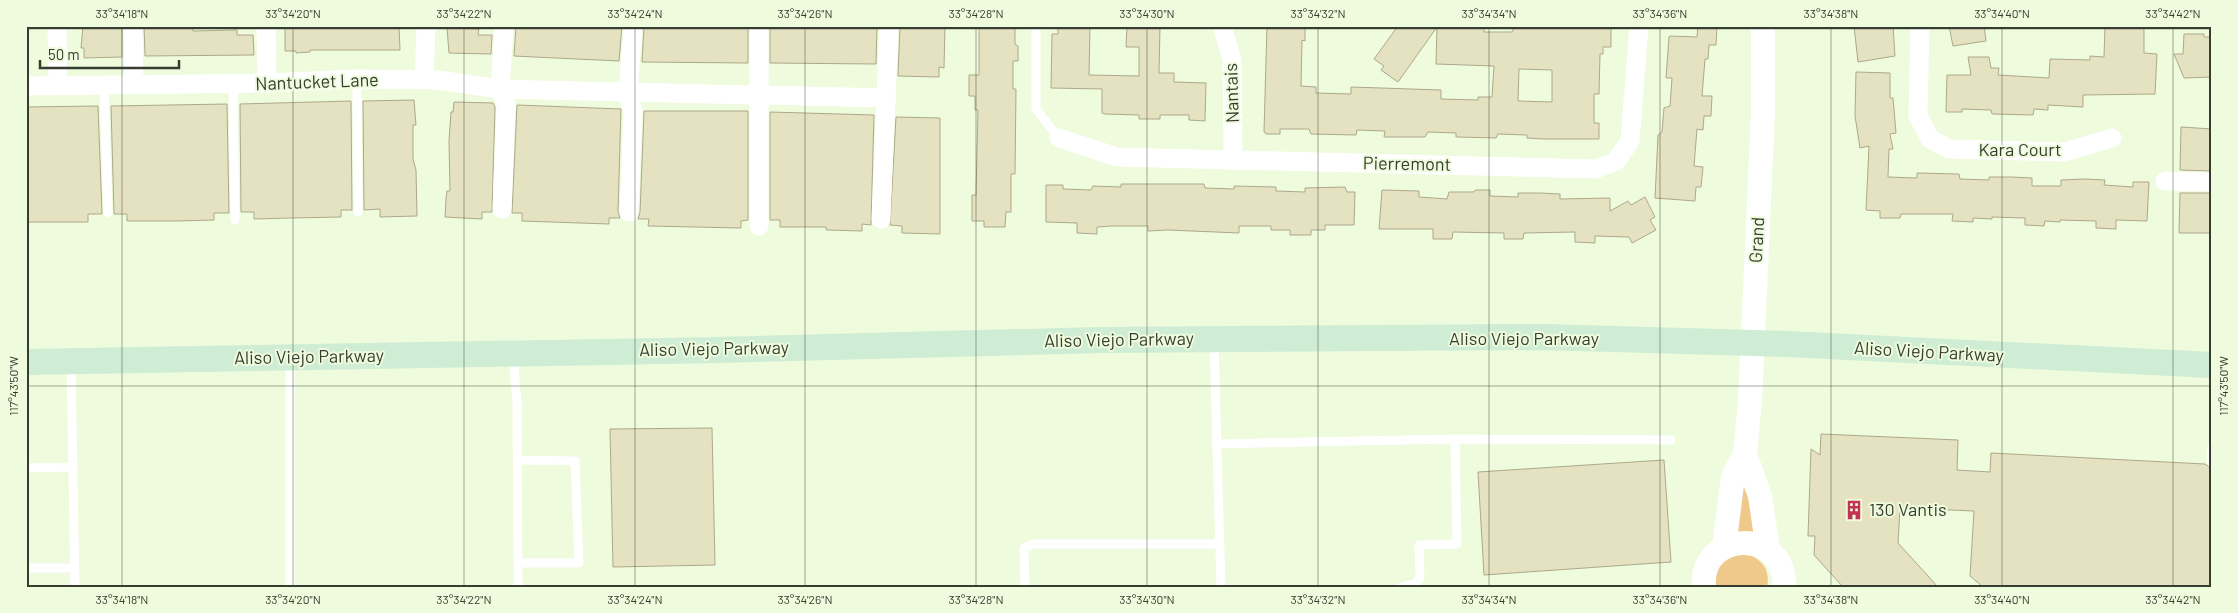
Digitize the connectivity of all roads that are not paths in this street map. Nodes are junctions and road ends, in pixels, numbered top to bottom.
1 (58, 26) edge
2 (133, 26) edge
3 (266, 26) edge
4 (426, 26) edge
5 (504, 26) edge
6 (632, 26) edge
7 (759, 26) edge
8 (889, 26) edge
9 (1036, 26) edge
10 (1222, 26) edge
11 (1639, 26) edge
12 (1764, 26) edge
13 (1920, 26) edge
14 (357, 79) junction
15 (424, 80) junction
16 (268, 83) junction
17 (233, 84) junction
18 (58, 85) junction
19 (104, 85) junction
20 (134, 85) junction
21 (26, 86) edge
22 (500, 90) junction
23 (628, 93) junction
24 (759, 94) junction
25 (887, 98) junction
26 (1059, 138) joint
27 (2112, 138) dead end
28 (1233, 160) junction
29 (2165, 181) dead end
30 (2212, 182) edge
31 (502, 209) dead end
32 (108, 212) dead end
33 (358, 212) dead end
34 (629, 212) dead end
35 (881, 219) dead end
36 (235, 220) dead end
37 (759, 226) dead end
38 (1214, 338) junction
39 (1752, 343) junction
40 (513, 354) junction
41 (290, 358) junction
42 (26, 362) edge
43 (71, 362) junction
44 (2212, 365) edge
45 (1455, 439) junction
46 (1672, 440) dead end
47 (1216, 444) junction
48 (2212, 448) edge
49 (1745, 454) junction
50 (518, 460) junction
51 (2211, 462) edge
52 (26, 468) edge
53 (73, 468) junction
54 (1220, 544) junction
55 (1724, 547) junction
56 (1768, 550) junction
57 (519, 563) junction
58 (26, 568) edge
59 (75, 568) junction
60 (75, 587) edge
61 (290, 587) edge
62 (518, 587) edge
63 (1025, 587) edge
64 (1221, 587) edge
65 (1401, 587) edge
66 (1704, 587) edge
67 (1784, 587) edge

1 - 18 street
2 - 20 street
3 - 16 street
4 - 15 street
5 - 22 street
6 - 23 street
7 - 24 street
8 - 25 street
9 - 26 lane
10 - 28 street, Nantais
11 - 28 street, Pierremont
12 - 39 street, Grand
13 - 27 street, Kara Court
14 - 15 street, Nantucket Lane
14 - 16 street, Nantucket Lane
14 - 33 lane
15 - 22 street, Nantucket Lane
16 - 17 street, Nantucket Lane
17 - 20 street, Nantucket Lane
17 - 36 lane
18 - 19 street, Nantucket Lane
18 - 21 street, Nantucket Lane
19 - 20 street, Nantucket Lane
19 - 32 lane
22 - 23 street, Nantucket Lane
22 - 31 street
23 - 24 street, Nantucket Lane
23 - 34 street
24 - 25 street, Nantucket Lane
24 - 37 street
25 - 35 street
26 - 28 street, Pierremont
29 - 30 street
38 - 39 main road, Aliso Viejo Parkway
38 - 40 main road, Aliso Viejo Parkway
38 - 47 lane
39 - 44 main road, Aliso Viejo Parkway
39 - 49 street, Grand
40 - 41 main road, Aliso Viejo Parkway
40 - 50 lane
41 - 43 main road, Aliso Viejo Parkway
41 - 61 lane
42 - 43 main road, Aliso Viejo Parkway
43 - 53 lane
45 - 46 lane
45 - 47 lane
45 - 65 lane
47 - 54 lane
48 - 51 lane
49 - 55 street, Grand
49 - 56 street, Grand
50 - 57 lane
50 - 57 lane
52 - 53 lane
53 - 59 lane
54 - 63 lane
54 - 64 lane
55 - 56 street
55 - 66 street
56 - 67 street
57 - 62 lane
58 - 59 lane
59 - 60 lane

